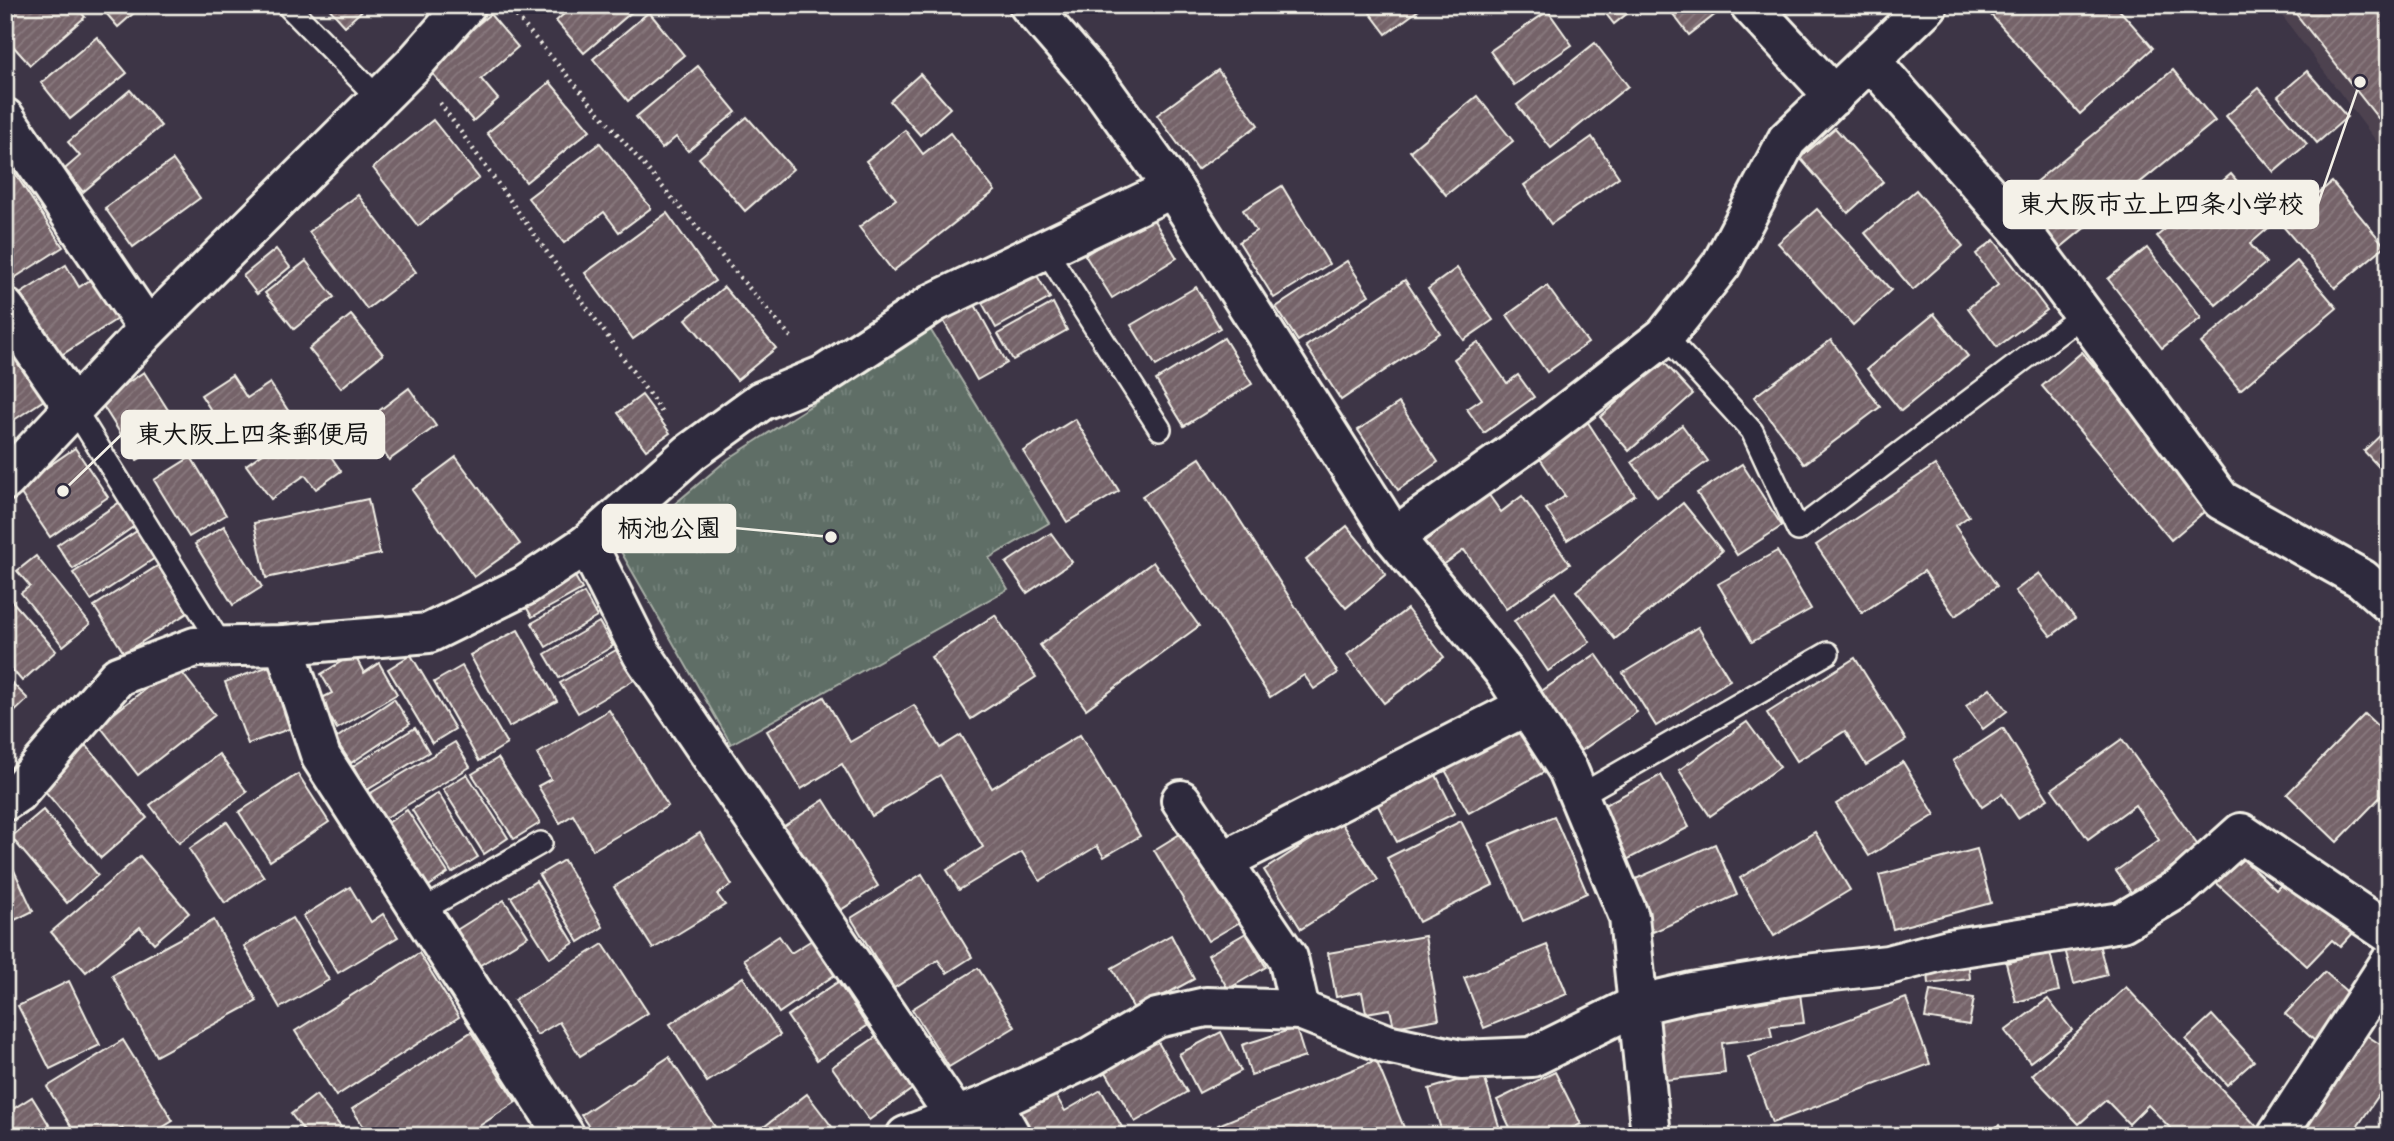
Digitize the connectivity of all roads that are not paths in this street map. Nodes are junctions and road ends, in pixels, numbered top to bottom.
1 (287, 5) edge
2 (466, 5) edge
3 (1029, 5) edge
4 (1750, 5) edge
5 (1928, 5) edge
6 (1871, 61) junction
7 (1834, 96) junction
8 (379, 99) junction
9 (5, 118) edge
10 (1173, 188) junction
11 (1045, 249) junction
12 (5, 308) edge
13 (2084, 314) junction
14 (148, 329) junction
15 (1665, 336) junction
16 (74, 408) junction
17 (1160, 429) dead end
18 (5, 481) edge
19 (1394, 537) junction
20 (587, 544) junction
21 (2389, 603) edge
22 (284, 645) junction
23 (222, 646) junction
24 (1828, 653) dead end
25 (1527, 706) junction
26 (1579, 796) junction
27 (1181, 800) dead end
28 (5, 801) edge
29 (541, 844) dead end
30 (1223, 861) junction
31 (421, 911) junction
32 (2389, 933) edge
33 (2389, 964) edge
34 (1637, 1005) junction
35 (1300, 1010) junction
36 (992, 1103) junction
37 (956, 1116) junction
38 (565, 1136) edge
39 (906, 1136) edge
40 (1011, 1136) edge
41 (1651, 1136) edge
42 (2277, 1136) edge

1 - 8 lane
2 - 8 street
3 - 10 street
4 - 7 street
5 - 6 street
6 - 7 street
6 - 13 street
7 - 15 street
8 - 14 street
9 - 14 street
10 - 11 street
10 - 19 street
11 - 17 lane
11 - 20 street
12 - 16 street
13 - 15 lane
13 - 21 street
14 - 16 street
15 - 19 street
16 - 18 street
16 - 23 lane
19 - 25 street
20 - 22 street
20 - 37 street
22 - 23 street
22 - 31 street
23 - 28 street
24 - 26 lane
25 - 26 street
25 - 30 street
26 - 34 street
27 - 30 street
29 - 31 lane
30 - 35 street
31 - 38 street
32 - 34 street
33 - 42 street
34 - 35 street
34 - 41 street
35 - 36 street
36 - 37 street
36 - 40 street
37 - 39 street

